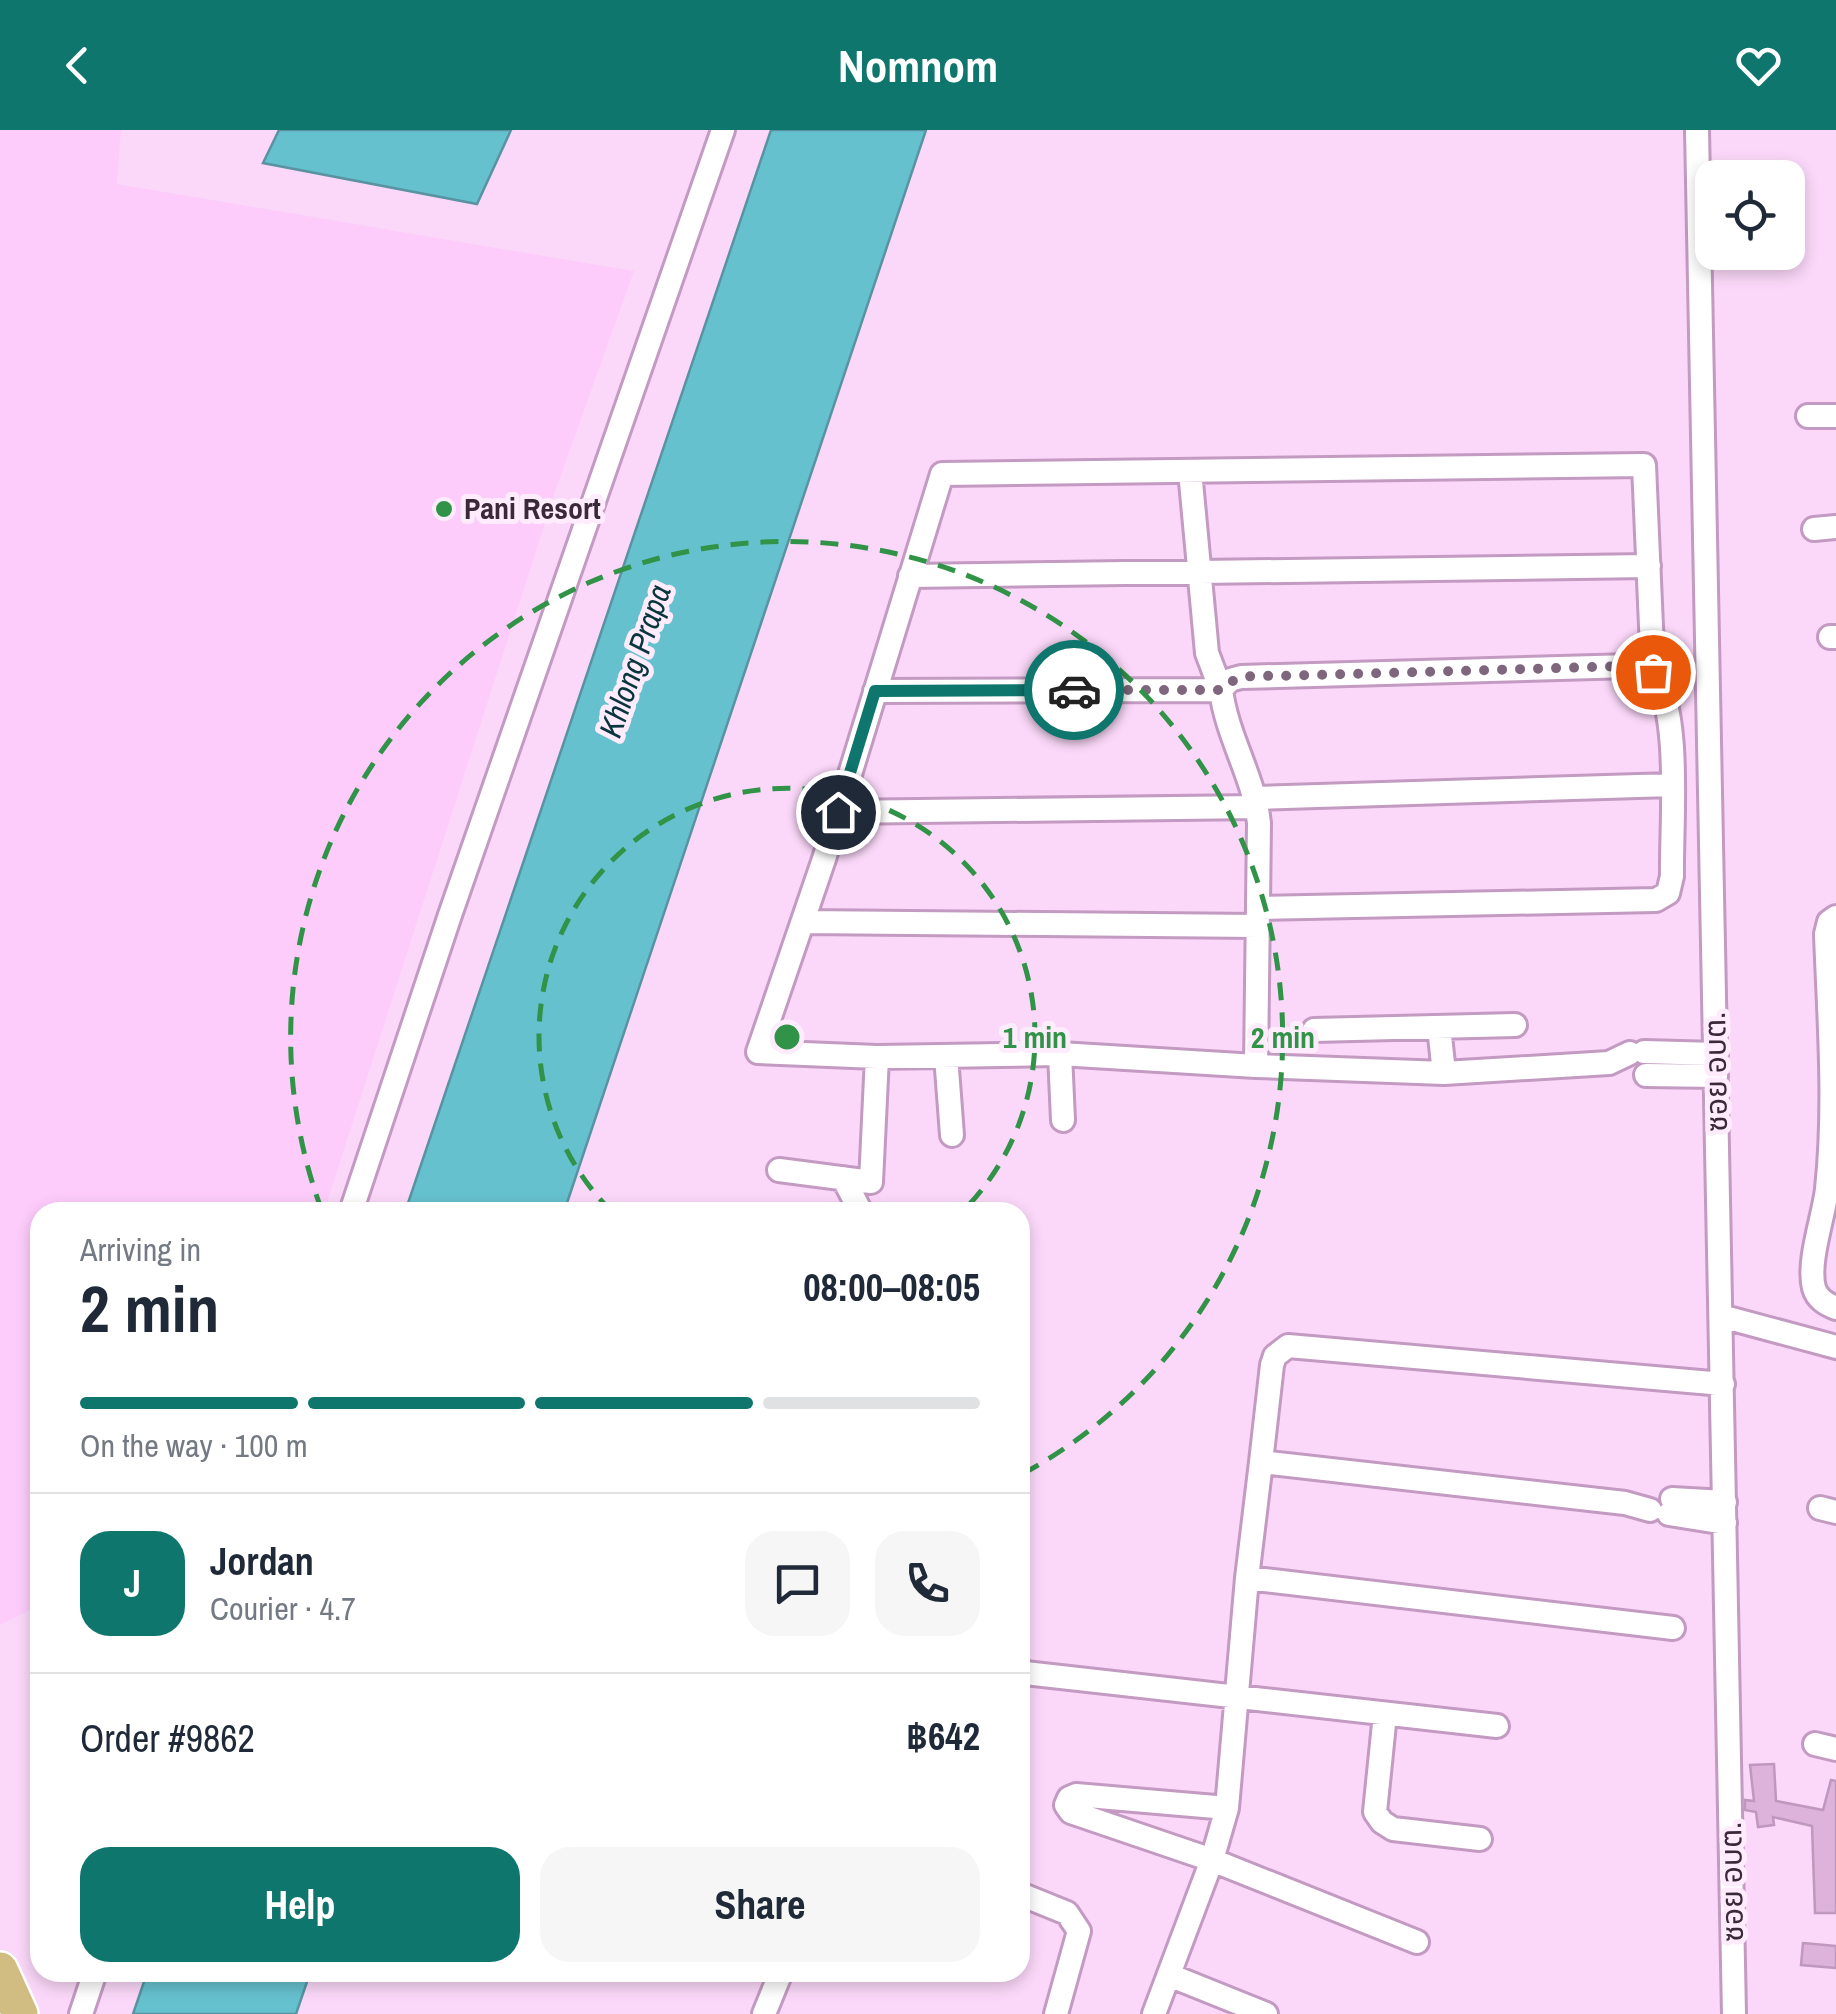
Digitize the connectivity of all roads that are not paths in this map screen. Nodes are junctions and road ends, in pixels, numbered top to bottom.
1 (723, 130) edge
2 (1697, 130) edge
3 (1808, 416) dead end
4 (1836, 416) edge
5 (1190, 471) junction
6 (1648, 566) junction
7 (1200, 572) junction
8 (910, 576) junction
9 (1653, 672) junction
10 (1221, 690) junction
11 (875, 691) junction
12 (1671, 784) junction
13 (1256, 802) junction
14 (838, 812) junction
15 (1836, 916) edge
16 (1258, 917) junction
17 (802, 922) junction
18 (1832, 1021) edge
19 (1515, 1025) dead end
20 (1439, 1026) junction
21 (1314, 1030) dead end
22 (1060, 1054) junction
23 (946, 1056) junction
24 (877, 1057) junction
25 (1716, 1065) junction
26 (1256, 1066) junction
27 (1444, 1073) junction
28 (1834, 1077) edge
29 (1064, 1120) dead end
30 (952, 1135) dead end
31 (778, 1170) dead end
32 (844, 1178) junction
33 (1832, 1189) edge
34 (354, 1202) edge
35 (856, 1202) edge
36 (1834, 1307) edge
37 (1721, 1316) junction
38 (1830, 1345) edge
39 (1722, 1384) junction
40 (1261, 1462) junction
41 (1725, 1512) junction
42 (1247, 1578) junction
43 (1673, 1628) dead end
44 (1030, 1674) edge
45 (1236, 1699) junction
46 (1385, 1714) junction
47 (1498, 1726) dead end
48 (1227, 1808) junction
49 (1480, 1839) dead end
50 (1212, 1860) junction
51 (1030, 1898) edge
52 (1417, 1942) dead end
53 (0, 1970) edge
54 (1169, 1975) junction
55 (92, 1982) edge
56 (777, 1982) edge
57 (20, 2014) edge
58 (81, 2014) edge
59 (764, 2014) edge
60 (1056, 2014) edge
61 (1154, 2014) edge
62 (1266, 2014) edge
63 (1734, 2014) edge

1 - 34 street
2 - 25 street, ซอย อบต.
3 - 4 street
5 - 6 street
5 - 7 street
5 - 8 street
6 - 7 street
6 - 9 street
7 - 8 street
7 - 10 street
8 - 11 street
9 - 10 street
9 - 12 street
10 - 11 street
10 - 13 street
11 - 14 street
12 - 13 street
12 - 16 street
13 - 14 street
13 - 16 street
14 - 17 street
15 - 18 street
16 - 17 street
16 - 26 street
17 - 24 street
18 - 28 street
19 - 20 street
20 - 21 street
20 - 27 street
22 - 23 street
22 - 26 street
22 - 29 street
23 - 24 street
23 - 30 street
24 - 32 street
25 - 27 street
25 - 37 street, ซอย อบต.
26 - 27 street
28 - 33 street
31 - 32 street
32 - 35 street
33 - 36 street
36 - 38 street
37 - 38 street
37 - 39 street, ซอย อบต.
39 - 40 street
39 - 41 street, ซอย อบต.
40 - 41 street
40 - 42 street
41 - 63 street, ซอย อบต.
42 - 43 street
42 - 45 street
44 - 45 street
45 - 46 street
45 - 48 street
46 - 47 street
46 - 49 street
48 - 50 street
48 - 50 street
50 - 52 street
50 - 54 street
51 - 60 street
53 - 57 main road
54 - 61 street
54 - 62 street
55 - 58 street
56 - 59 street

